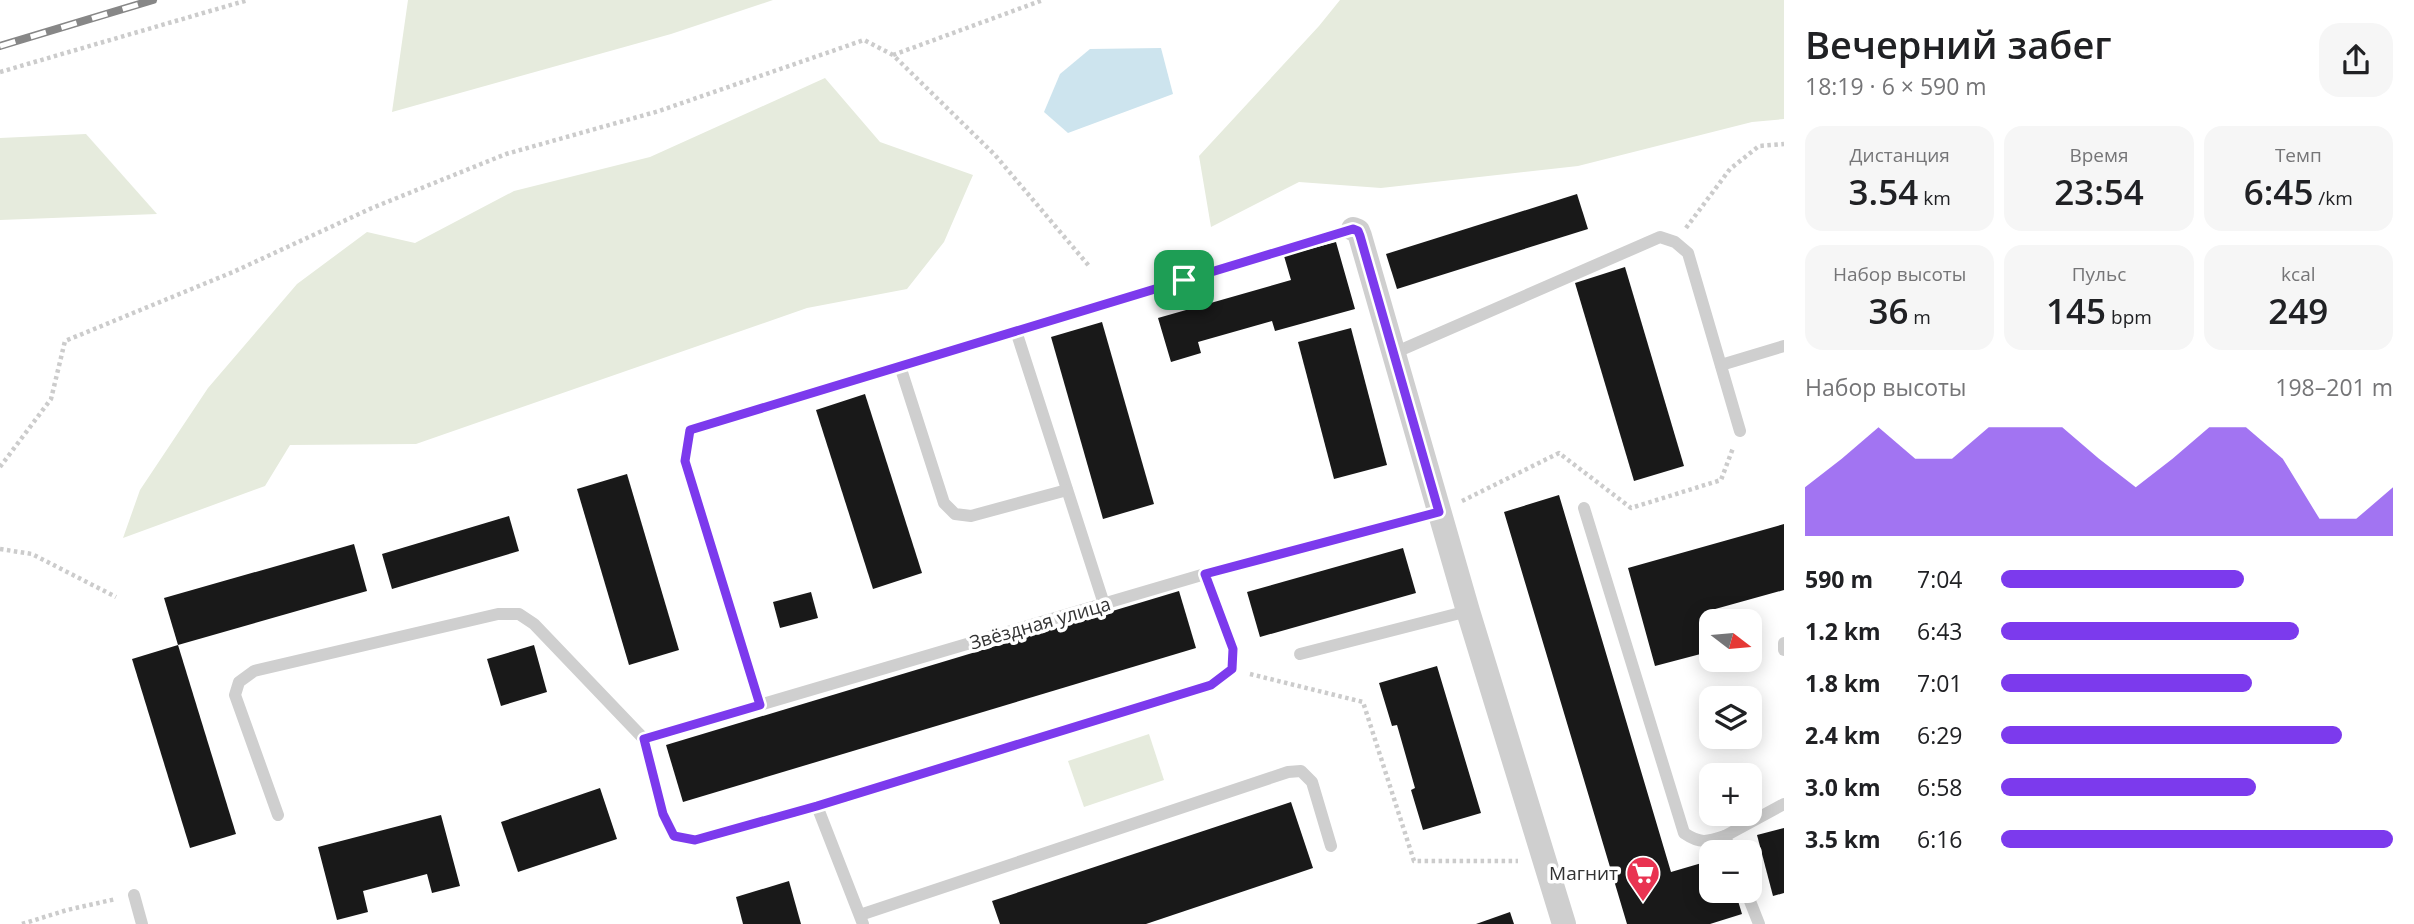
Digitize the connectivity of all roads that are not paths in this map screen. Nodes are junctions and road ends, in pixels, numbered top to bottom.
1 (1353, 229) joint
2 (1016, 331) junction
3 (1784, 346) edge
4 (1394, 353) junction
5 (1721, 365) junction
6 (900, 366) junction
7 (1740, 431) road end
8 (1067, 490) junction
9 (1584, 508) dead end
10 (1439, 512) junction
11 (1205, 574) junction
12 (1104, 604) junction
13 (1468, 611) junction
14 (1784, 643) edge
15 (1784, 650) edge
16 (1300, 654) dead end
17 (760, 705) junction
18 (644, 739) junction
19 (1784, 804) edge
20 (817, 806) junction
21 (278, 815) dead end
22 (1725, 836) junction
23 (1726, 840) edge
24 (1331, 846) dead end
25 (134, 895) road end
26 (1751, 903) edge
27 (861, 920) edge
28 (142, 924) edge
29 (1564, 924) edge
30 (1759, 924) edge

1 - 2 lane
1 - 4 street
2 - 6 lane
2 - 8 lane
3 - 5 lane
4 - 5 lane
4 - 10 street
5 - 7 lane
6 - 8 lane
6 - 17 lane
8 - 12 lane
9 - 22 lane
10 - 11 lane, Звёздная улица
10 - 13 street
11 - 12 lane, Звёздная улица
11 - 20 lane
12 - 17 lane, Звёздная улица
13 - 16 lane
13 - 29 street
14 - 15 lane
17 - 18 lane, Звёздная улица
18 - 20 lane
18 - 21 lane
19 - 22 lane
20 - 27 lane
22 - 23 lane
24 - 27 lane
25 - 28 lane
26 - 30 lane

